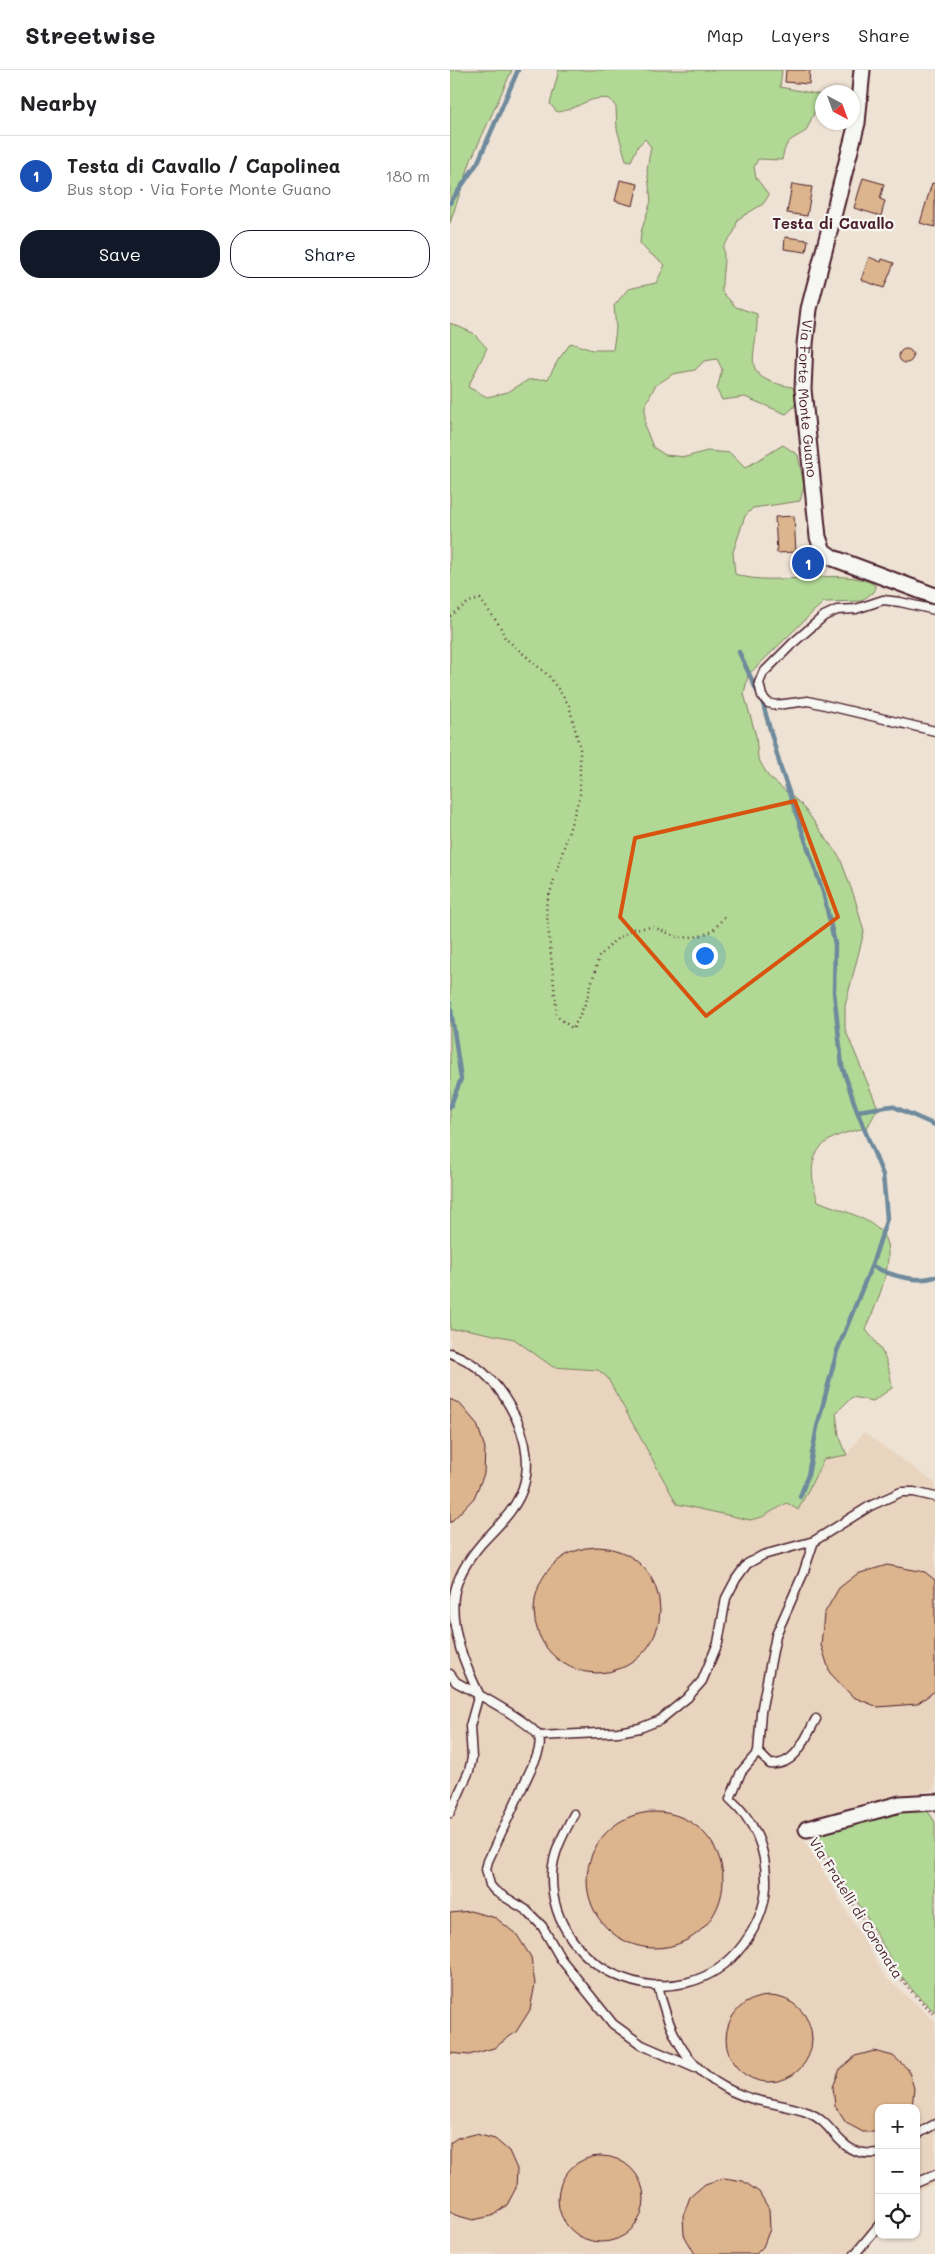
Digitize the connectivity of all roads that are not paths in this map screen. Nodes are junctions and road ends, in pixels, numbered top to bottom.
1 (862, 70) edge
2 (935, 596) edge
3 (935, 610) edge
4 (935, 731) edge
5 (450, 1354) edge
6 (935, 1497) edge
7 (814, 1541) junction
8 (450, 1674) edge
9 (479, 1694) junction
10 (816, 1719) dead end
11 (538, 1736) junction
12 (758, 1752) junction
13 (935, 1802) edge
14 (450, 1813) edge
15 (574, 1814) dead end
16 (807, 1829) road end
17 (658, 1985) junction
18 (695, 2068) junction
19 (935, 2124) edge
20 (920, 2133) edge
21 (875, 2153) edge
22 (935, 2175) edge
23 (920, 2181) edge
24 (875, 2230) edge
25 (855, 2254) edge

1 - 2 street, Via Forte Monte Guano
3 - 4 lane
5 - 9 lane
6 - 7 lane
7 - 11 lane
7 - 12 lane
8 - 9 lane
9 - 11 lane
9 - 14 lane
10 - 12 lane
11 - 18 lane
12 - 17 lane
13 - 16 street, Via Fratelli di Coronata
15 - 17 lane
17 - 18 lane
18 - 21 lane
19 - 20 lane
22 - 23 lane
24 - 25 lane

